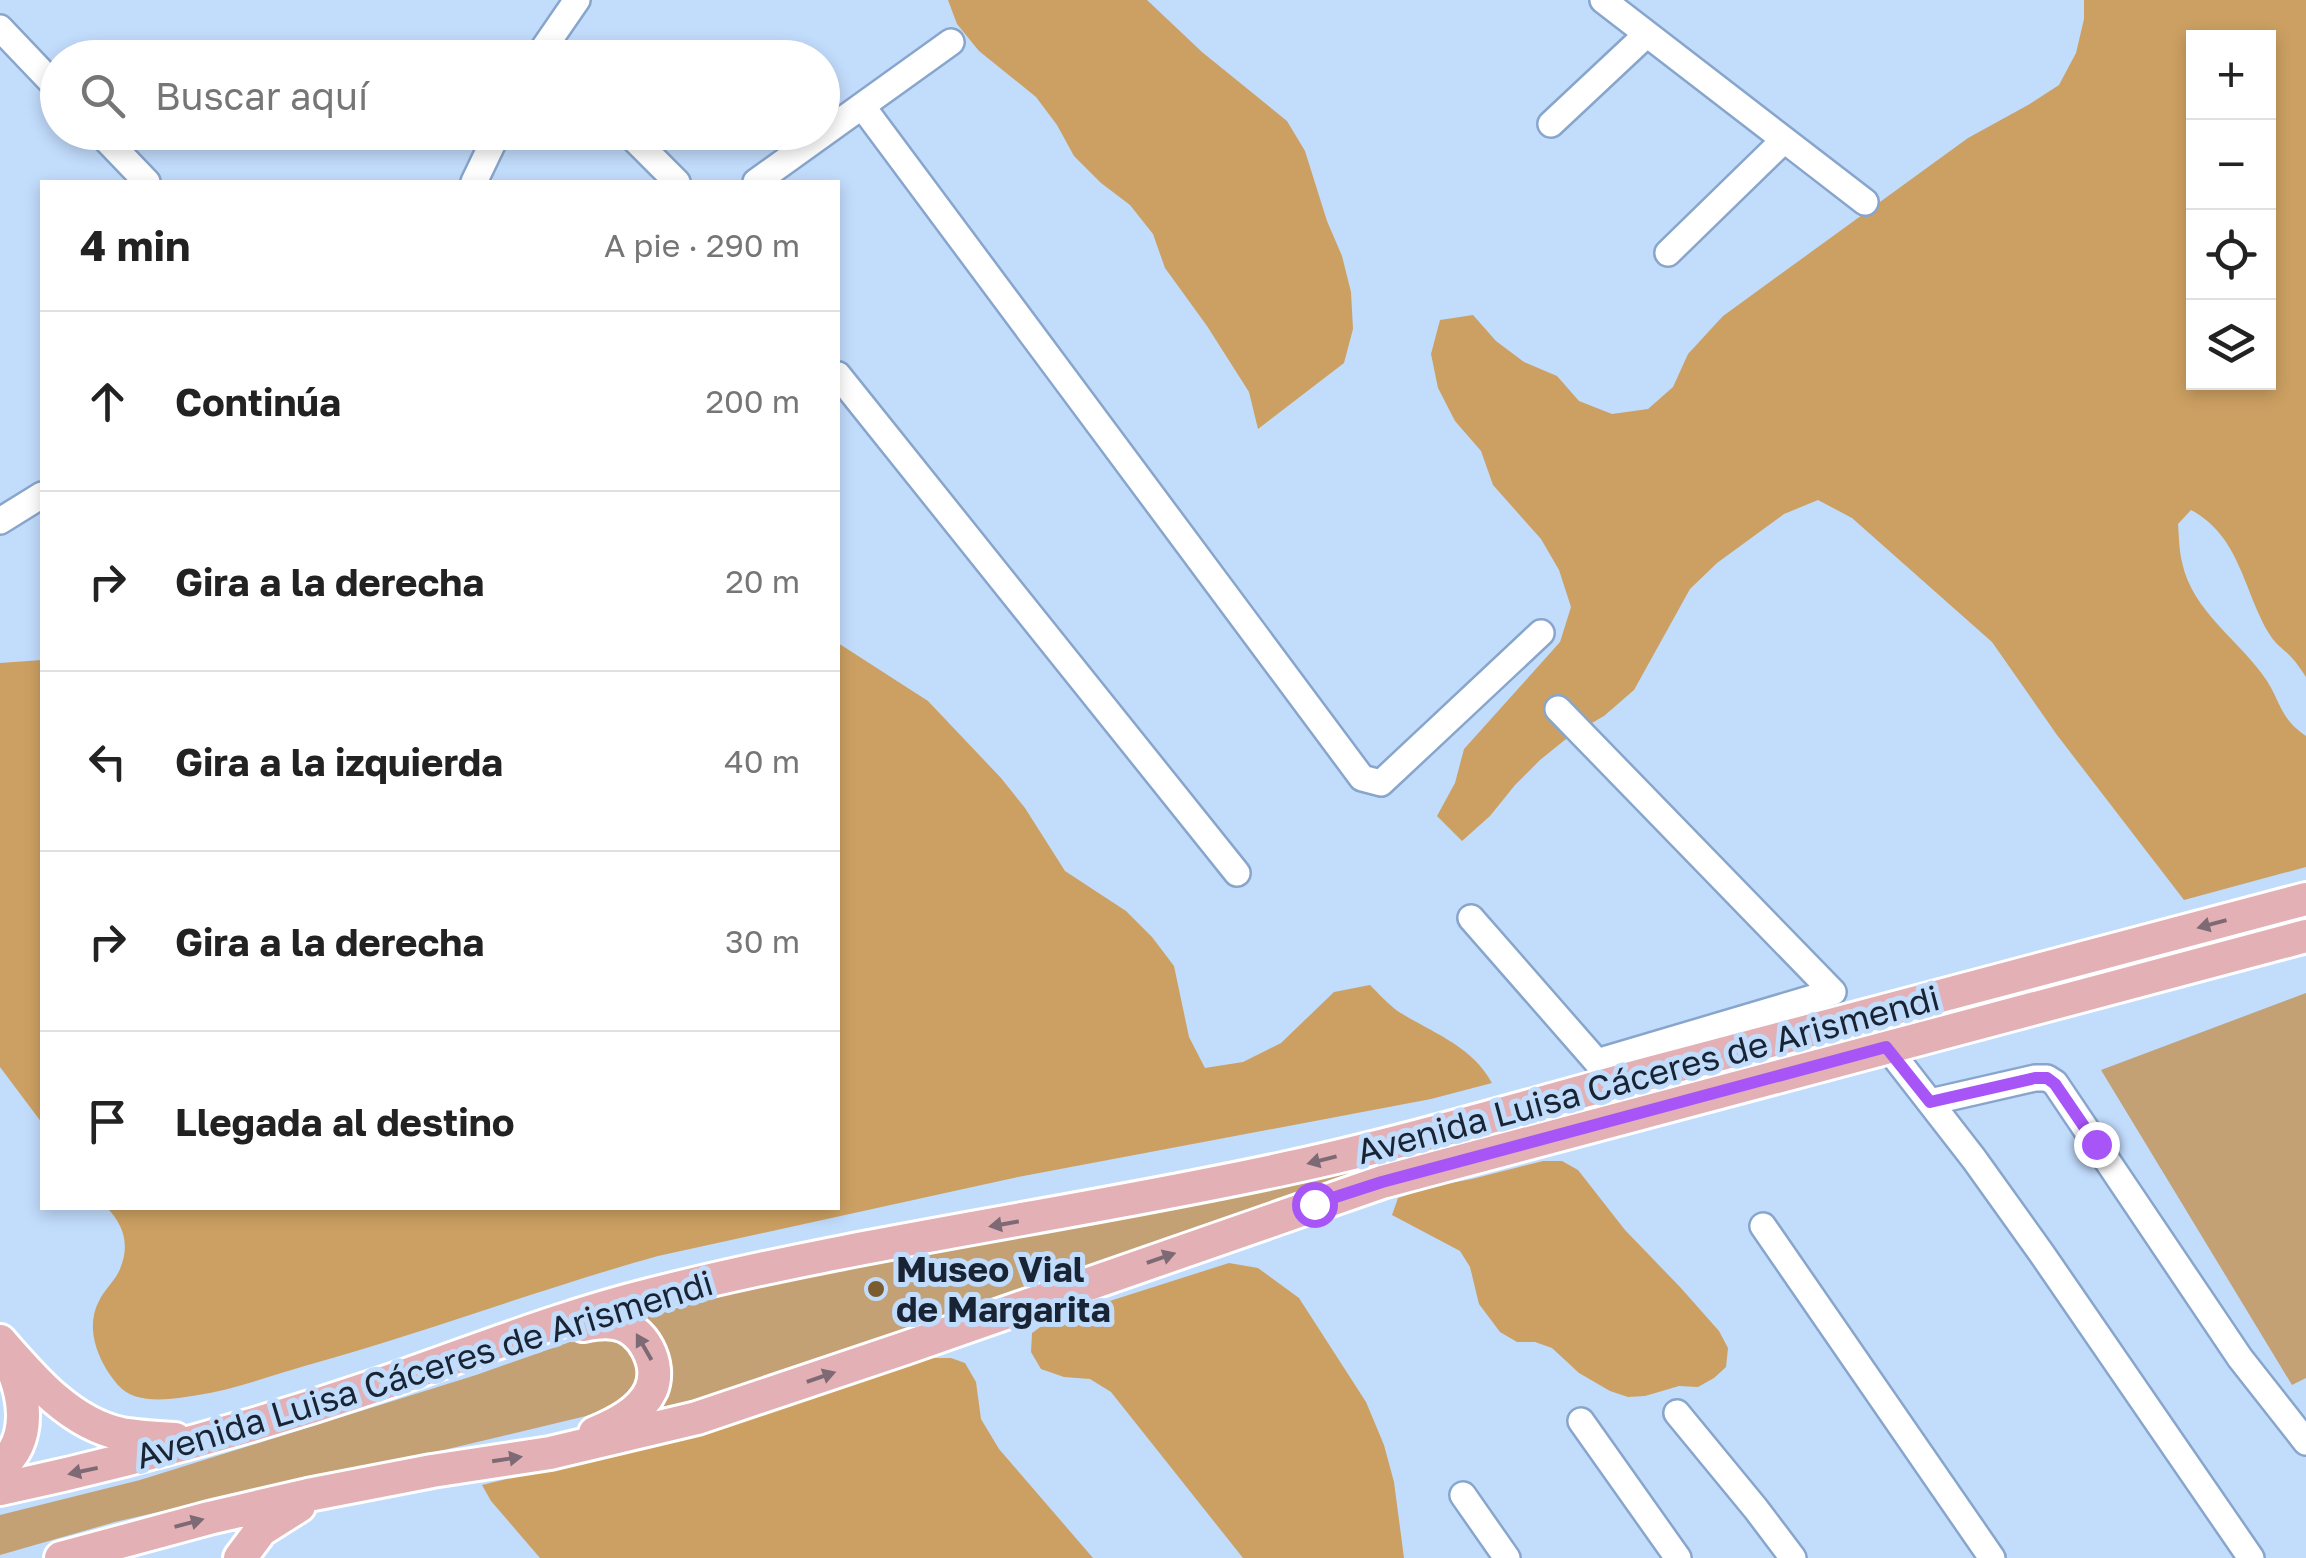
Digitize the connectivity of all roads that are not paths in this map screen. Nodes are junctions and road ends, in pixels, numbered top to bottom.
1 (1603, 0) edge
2 (569, 3) edge
3 (0, 28) edge
4 (1647, 34) junction
5 (550, 40) edge
6 (951, 42) dead end
7 (40, 70) edge
8 (862, 106) junction
9 (840, 122) edge
10 (1551, 124) dead end
11 (1784, 140) junction
12 (116, 150) edge
13 (489, 150) edge
14 (645, 150) edge
15 (801, 150) edge
16 (145, 180) edge
17 (475, 180) edge
18 (675, 180) edge
19 (759, 180) edge
20 (1865, 202) dead end
21 (1668, 252) dead end
22 (840, 377) edge
23 (40, 496) edge
24 (0, 521) edge
25 (1540, 633) dead end
26 (1558, 709) dead end
27 (1237, 873) dead end
28 (2306, 899) edge
29 (1471, 918) dead end
30 (2306, 936) edge
31 (1833, 992) junction
32 (1896, 1008) junction
33 (1886, 1047) junction
34 (1930, 1102) junction
35 (1763, 1226) dead end
36 (509, 1338) junction
37 (0, 1343) edge
38 (1676, 1413) dead end
39 (1581, 1421) dead end
40 (200, 1441) junction
41 (2306, 1442) edge
42 (550, 1452) junction
43 (0, 1467) edge
44 (0, 1489) edge
45 (324, 1492) junction
46 (1463, 1495) dead end
47 (73, 1557) edge
48 (240, 1558) edge
49 (1507, 1558) edge
50 (1678, 1558) edge
51 (1793, 1558) edge
52 (1992, 1558) edge
53 (2251, 1558) edge

1 - 4 street
2 - 5 street
3 - 7 street
4 - 10 street
4 - 11 street
6 - 8 street
8 - 9 street
8 - 25 street
11 - 20 street
11 - 21 street
12 - 16 street
13 - 17 street
14 - 18 street
15 - 19 street
22 - 27 street
23 - 24 street
26 - 31 street
28 -> 32 main road, Avenida Luisa Cáceres de Arismendi
29 - 31 street
30 - 33 main road, Avenida Luisa Cáceres de Arismendi
31 - 32 street
32 -> 36 main road, Avenida Luisa Cáceres de Arismendi
33 - 34 street
42 -> 33 main road, Avenida Luisa Cáceres de Arismendi
34 - 41 street
34 - 53 street
35 - 52 street
36 - 40 main road, Avenida Luisa Cáceres de Arismendi
42 -> 36 main road
37 - 40 main road
37 - 43 main road
38 - 51 street
39 - 50 street
40 -> 44 main road, Avenida Luisa Cáceres de Arismendi
45 -> 42 main road, Avenida Luisa Cáceres de Arismendi
47 -> 45 main road, Avenida Luisa Cáceres de Arismendi
45 - 48 main road
46 - 49 street

